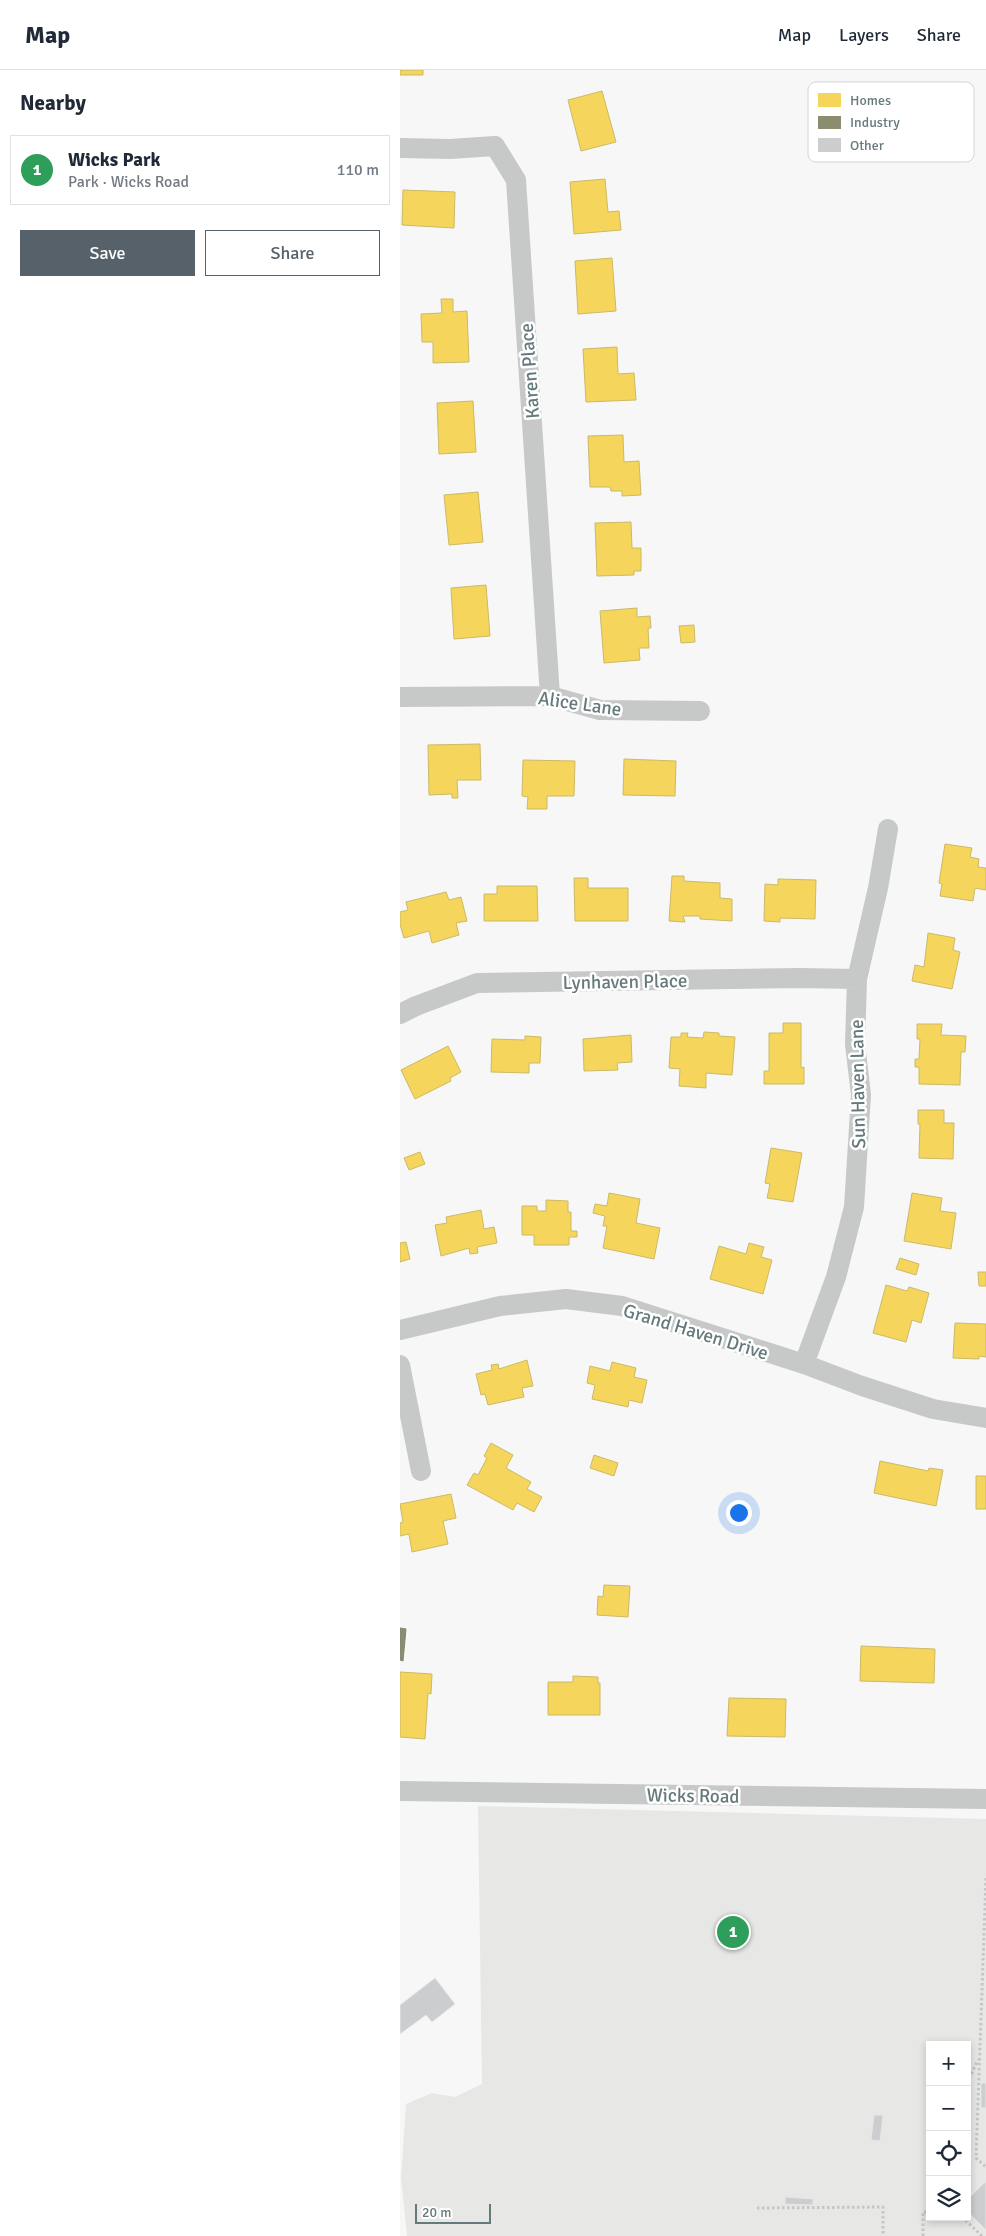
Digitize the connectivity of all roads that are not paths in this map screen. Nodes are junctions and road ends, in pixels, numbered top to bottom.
1 (400, 148) edge
2 (550, 696) junction
3 (400, 697) edge
4 (700, 711) dead end
5 (888, 829) dead end
6 (857, 979) junction
7 (400, 1014) edge
8 (400, 1330) edge
9 (804, 1364) junction
10 (400, 1366) edge
11 (986, 1418) edge
12 (421, 1471) dead end
13 (400, 1791) edge
14 (986, 1799) edge

1 - 2 street, Karen Place
2 - 3 street, Alice Lane
2 - 4 street, Alice Lane
5 - 6 street, Sun Haven Lane
6 - 7 street, Lynhaven Place
6 - 9 street, Sun Haven Lane
8 - 9 street, Grand Haven Drive
9 - 11 street, Grand Haven Drive
10 - 12 street
13 - 14 street, Wicks Road

